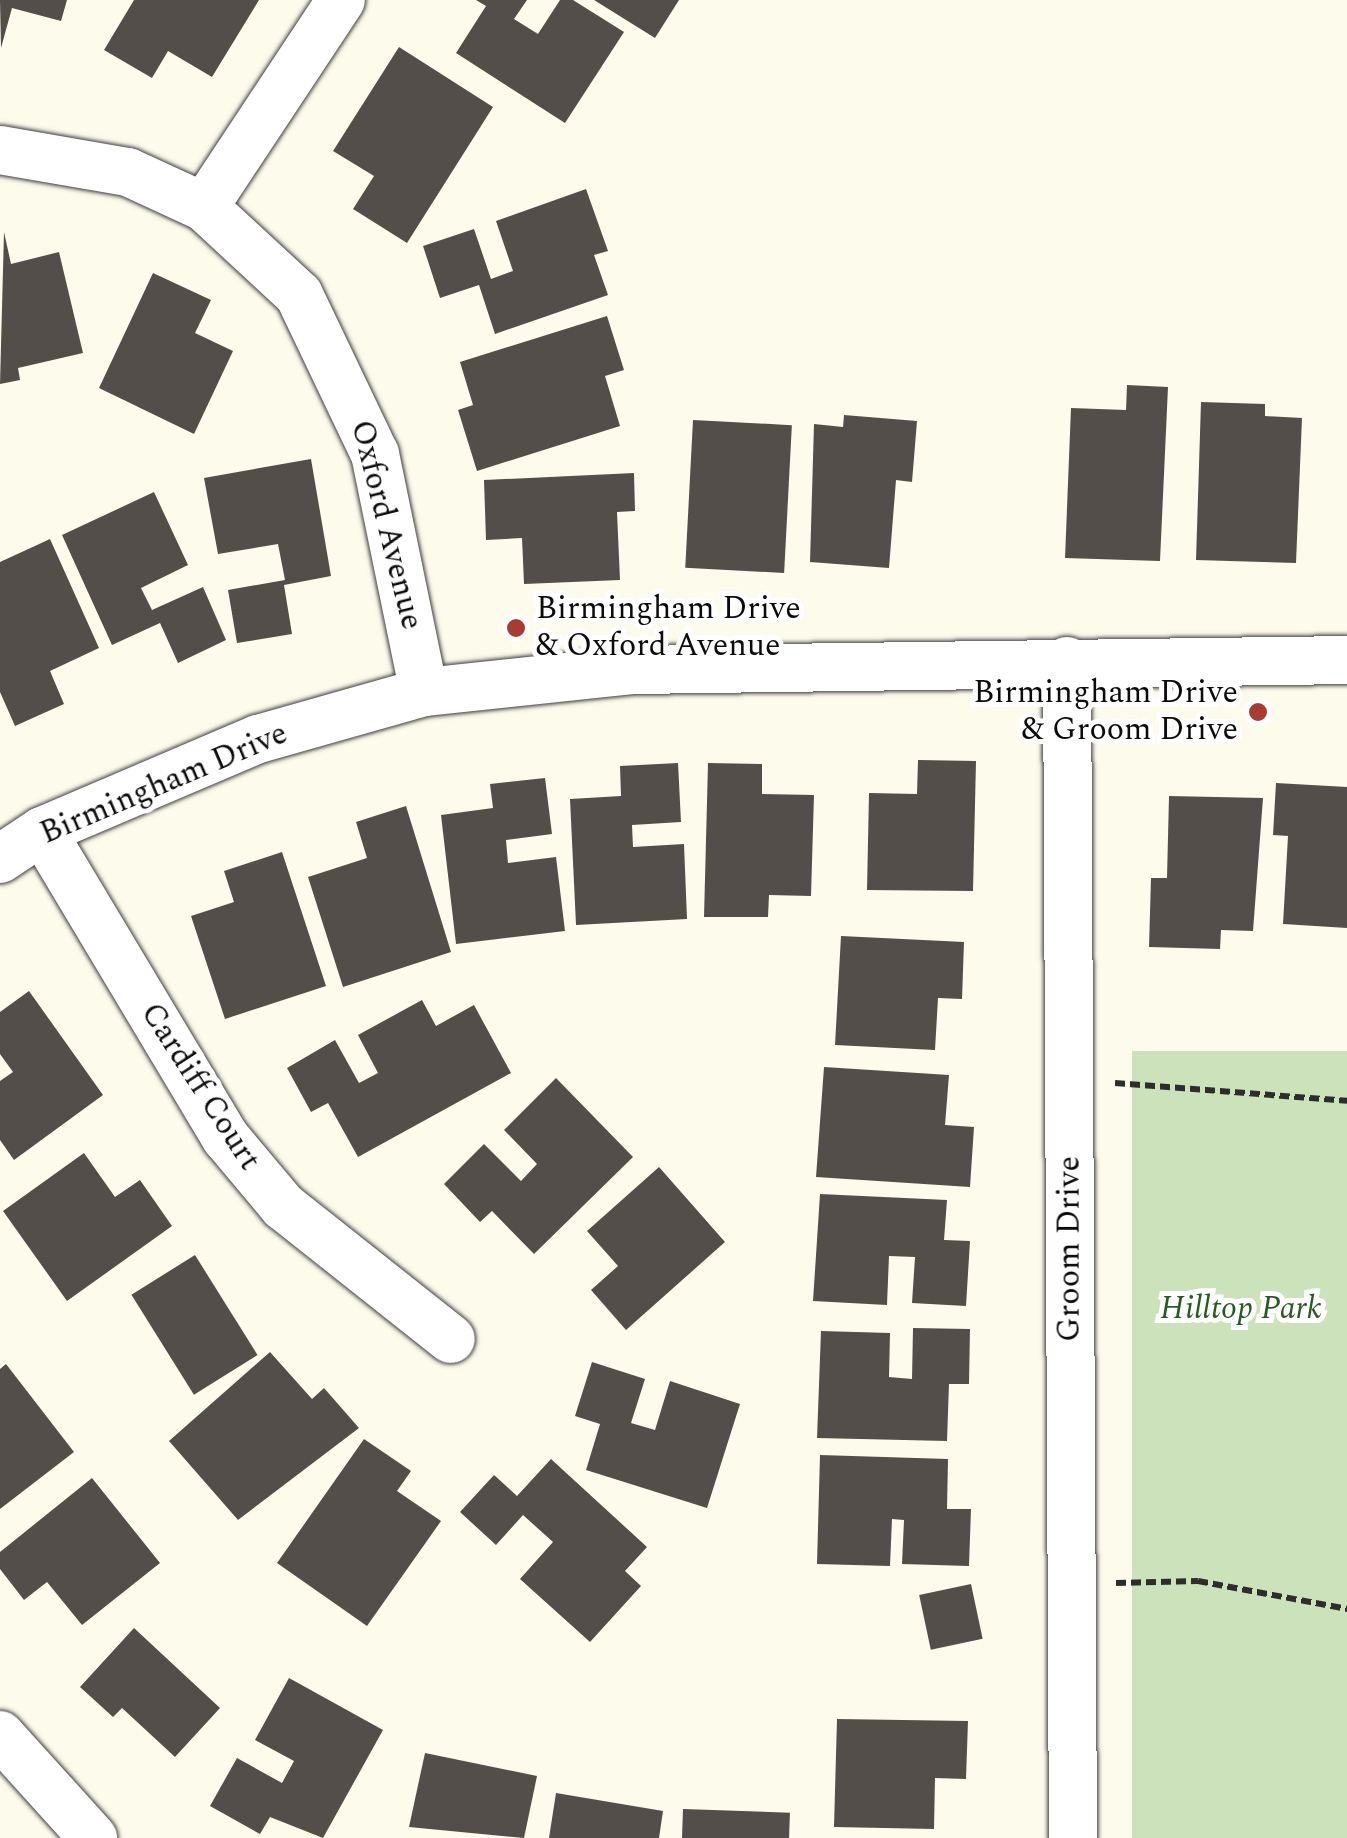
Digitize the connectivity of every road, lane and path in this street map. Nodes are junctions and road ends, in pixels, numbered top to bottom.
1 (341, 0) edge
2 (0, 150) edge
3 (204, 207) junction
4 (1067, 660) junction
5 (1347, 660) edge
6 (424, 692) junction
7 (42, 832) junction
8 (0, 859) edge
9 (1069, 1084) junction
10 (1347, 1101) edge
11 (451, 1340) dead end
12 (1072, 1584) junction
13 (1347, 1609) edge
14 (0, 1735) edge
15 (93, 1838) edge
16 (1073, 1838) edge

1 - 3 street
2 - 3 street, Oxford Avenue
3 - 6 street, Oxford Avenue
4 - 5 street, Birmingham Drive
4 - 6 street, Birmingham Drive
4 - 9 street, Groom Drive
6 - 7 street, Birmingham Drive
7 - 8 street, Birmingham Drive
7 - 11 street, Cardiff Court
9 - 10 path
9 - 12 street, Groom Drive
12 - 13 path
12 - 16 street, Groom Drive
14 - 15 street

